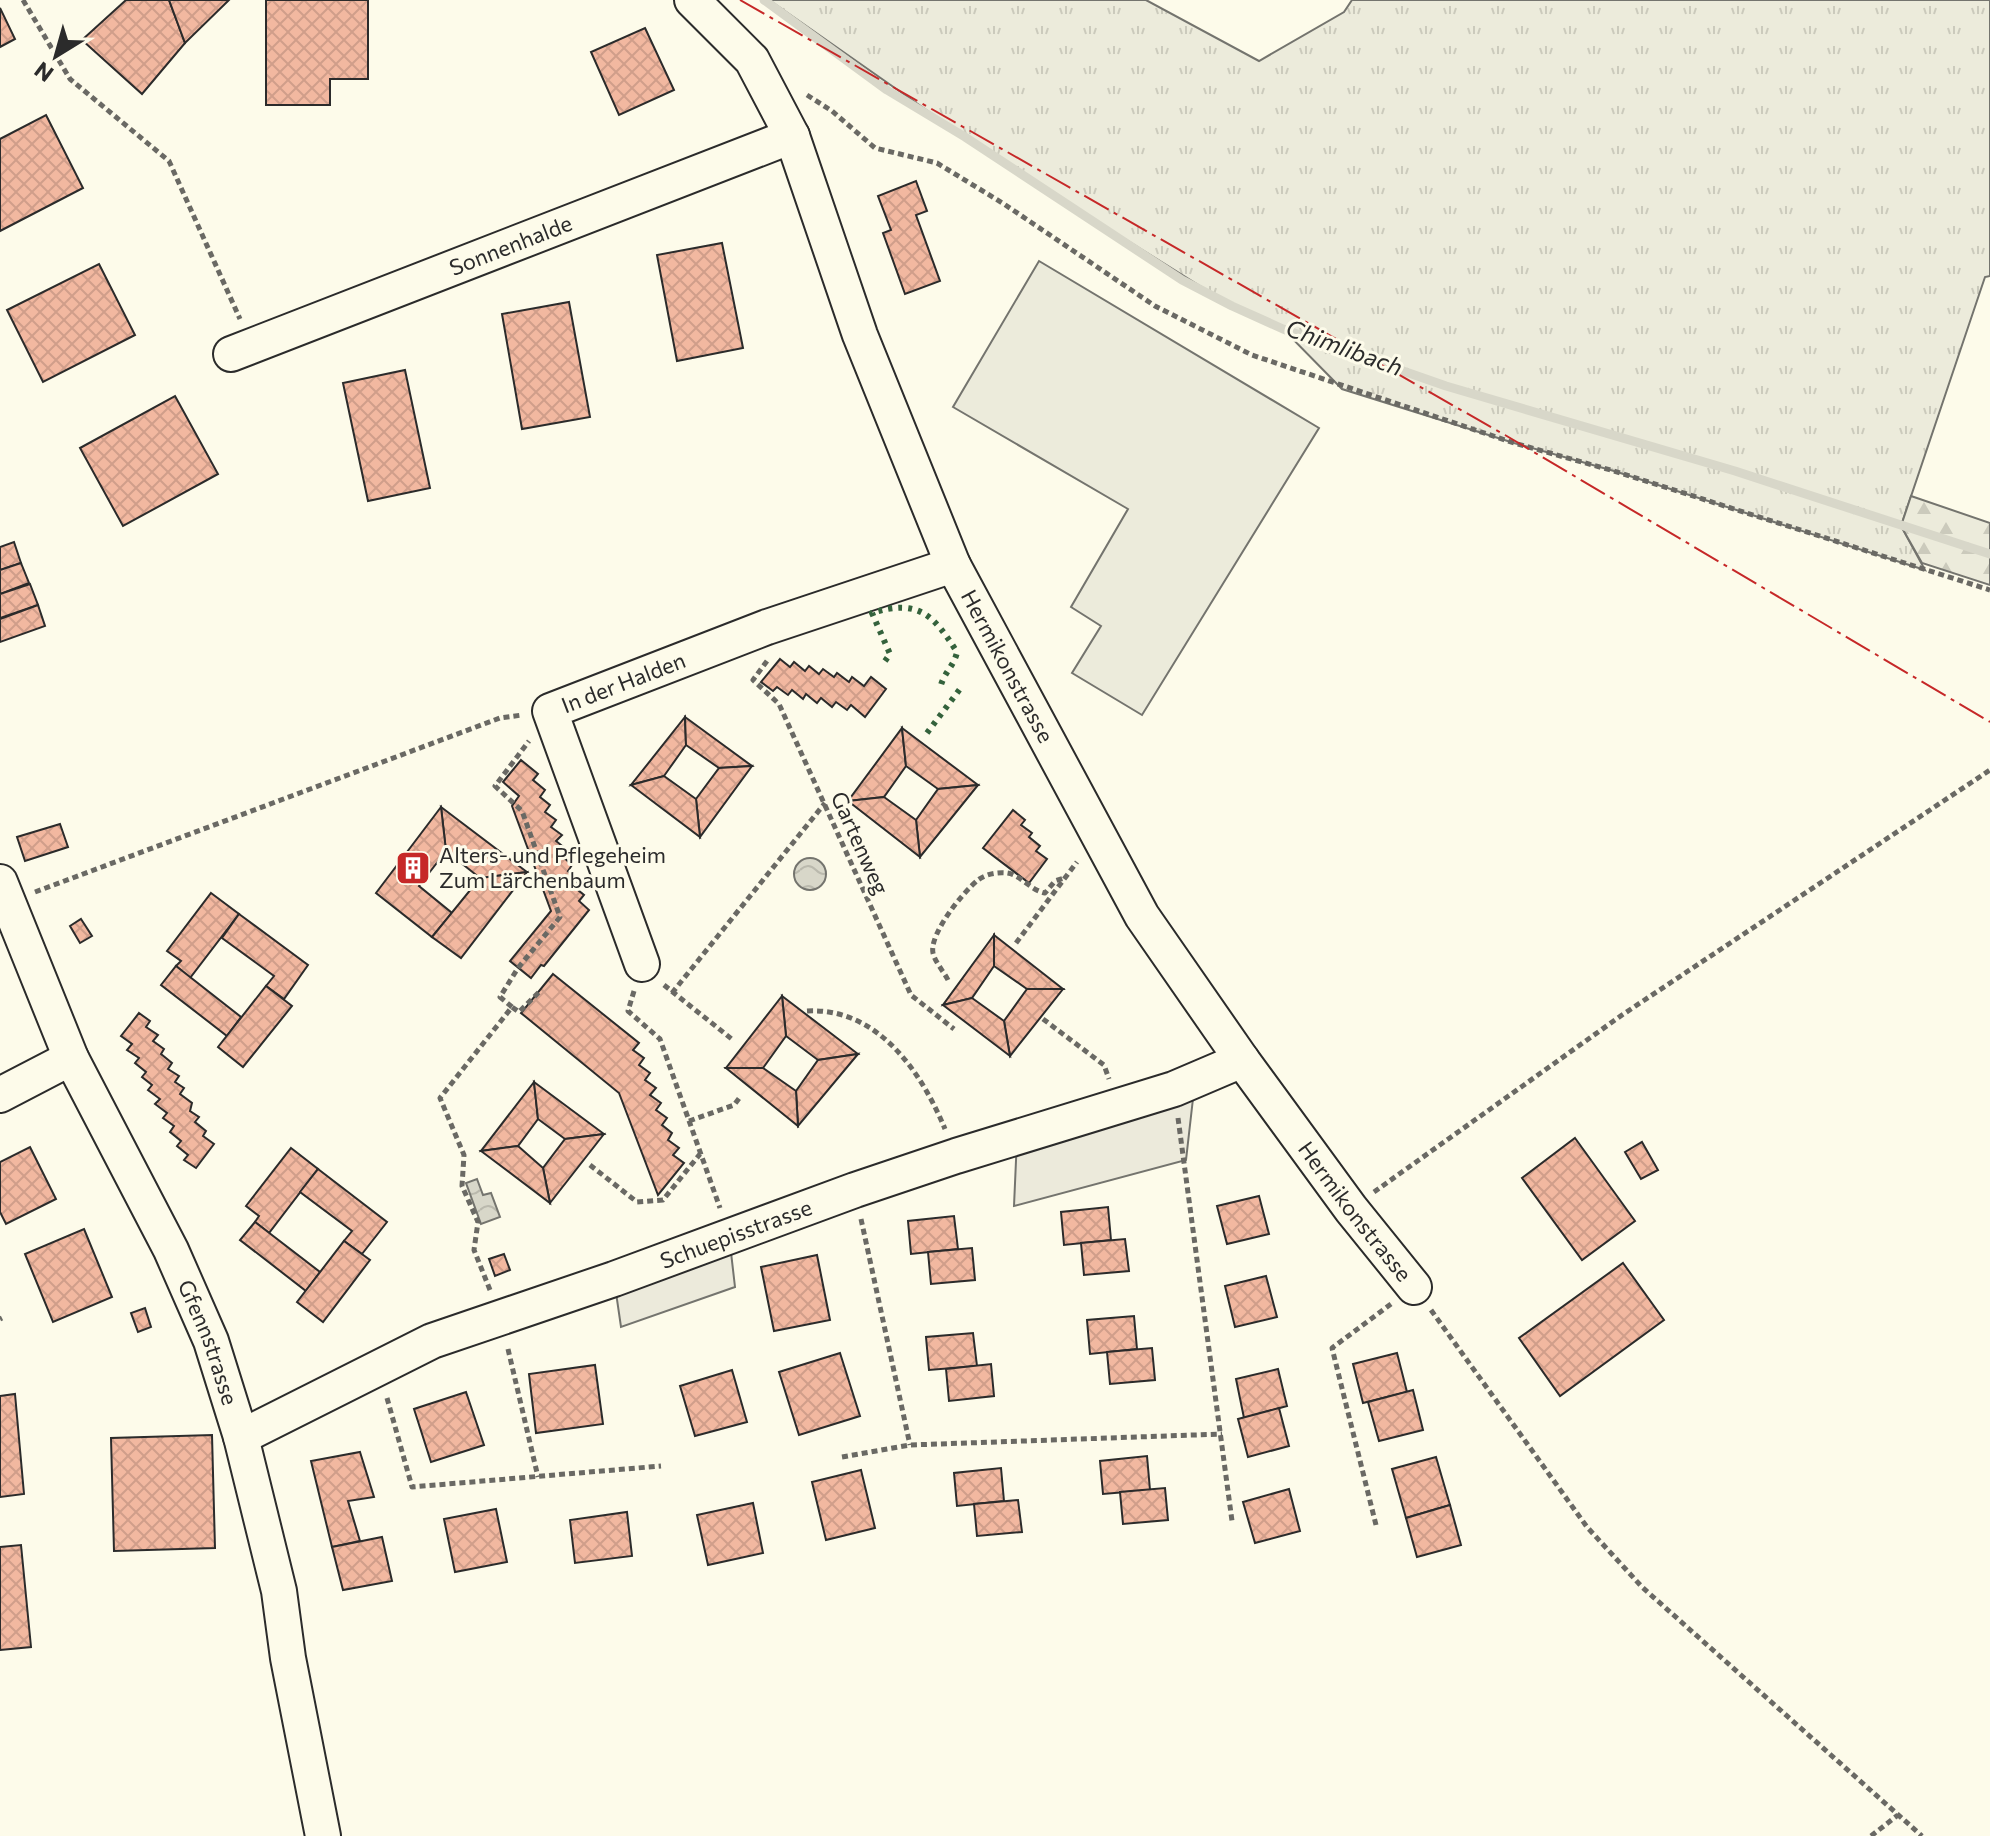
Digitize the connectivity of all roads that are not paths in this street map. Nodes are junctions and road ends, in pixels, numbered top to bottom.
1 (692, 0) edge
2 (792, 136) junction
3 (242, 350) road end
4 (953, 565) junction
5 (4, 892) edge
6 (642, 964) road end
7 (71, 1058) junction
8 (1242, 1060) junction
9 (0, 1095) edge
10 (1414, 1287) road end
11 (241, 1437) junction
12 (323, 1836) edge

1 - 2 street, Hermikonstrasse
2 - 3 street, Sonnenhalde
2 - 4 street, Hermikonstrasse
4 - 6 street, In der Halden
4 - 8 street, Hermikonstrasse
5 - 7 street, Gfennstrasse
7 - 9 street
7 - 11 street, Gfennstrasse
8 - 10 street, Hermikonstrasse
8 - 11 street, Schuepisstrasse
11 - 12 street, Gfennstrasse

